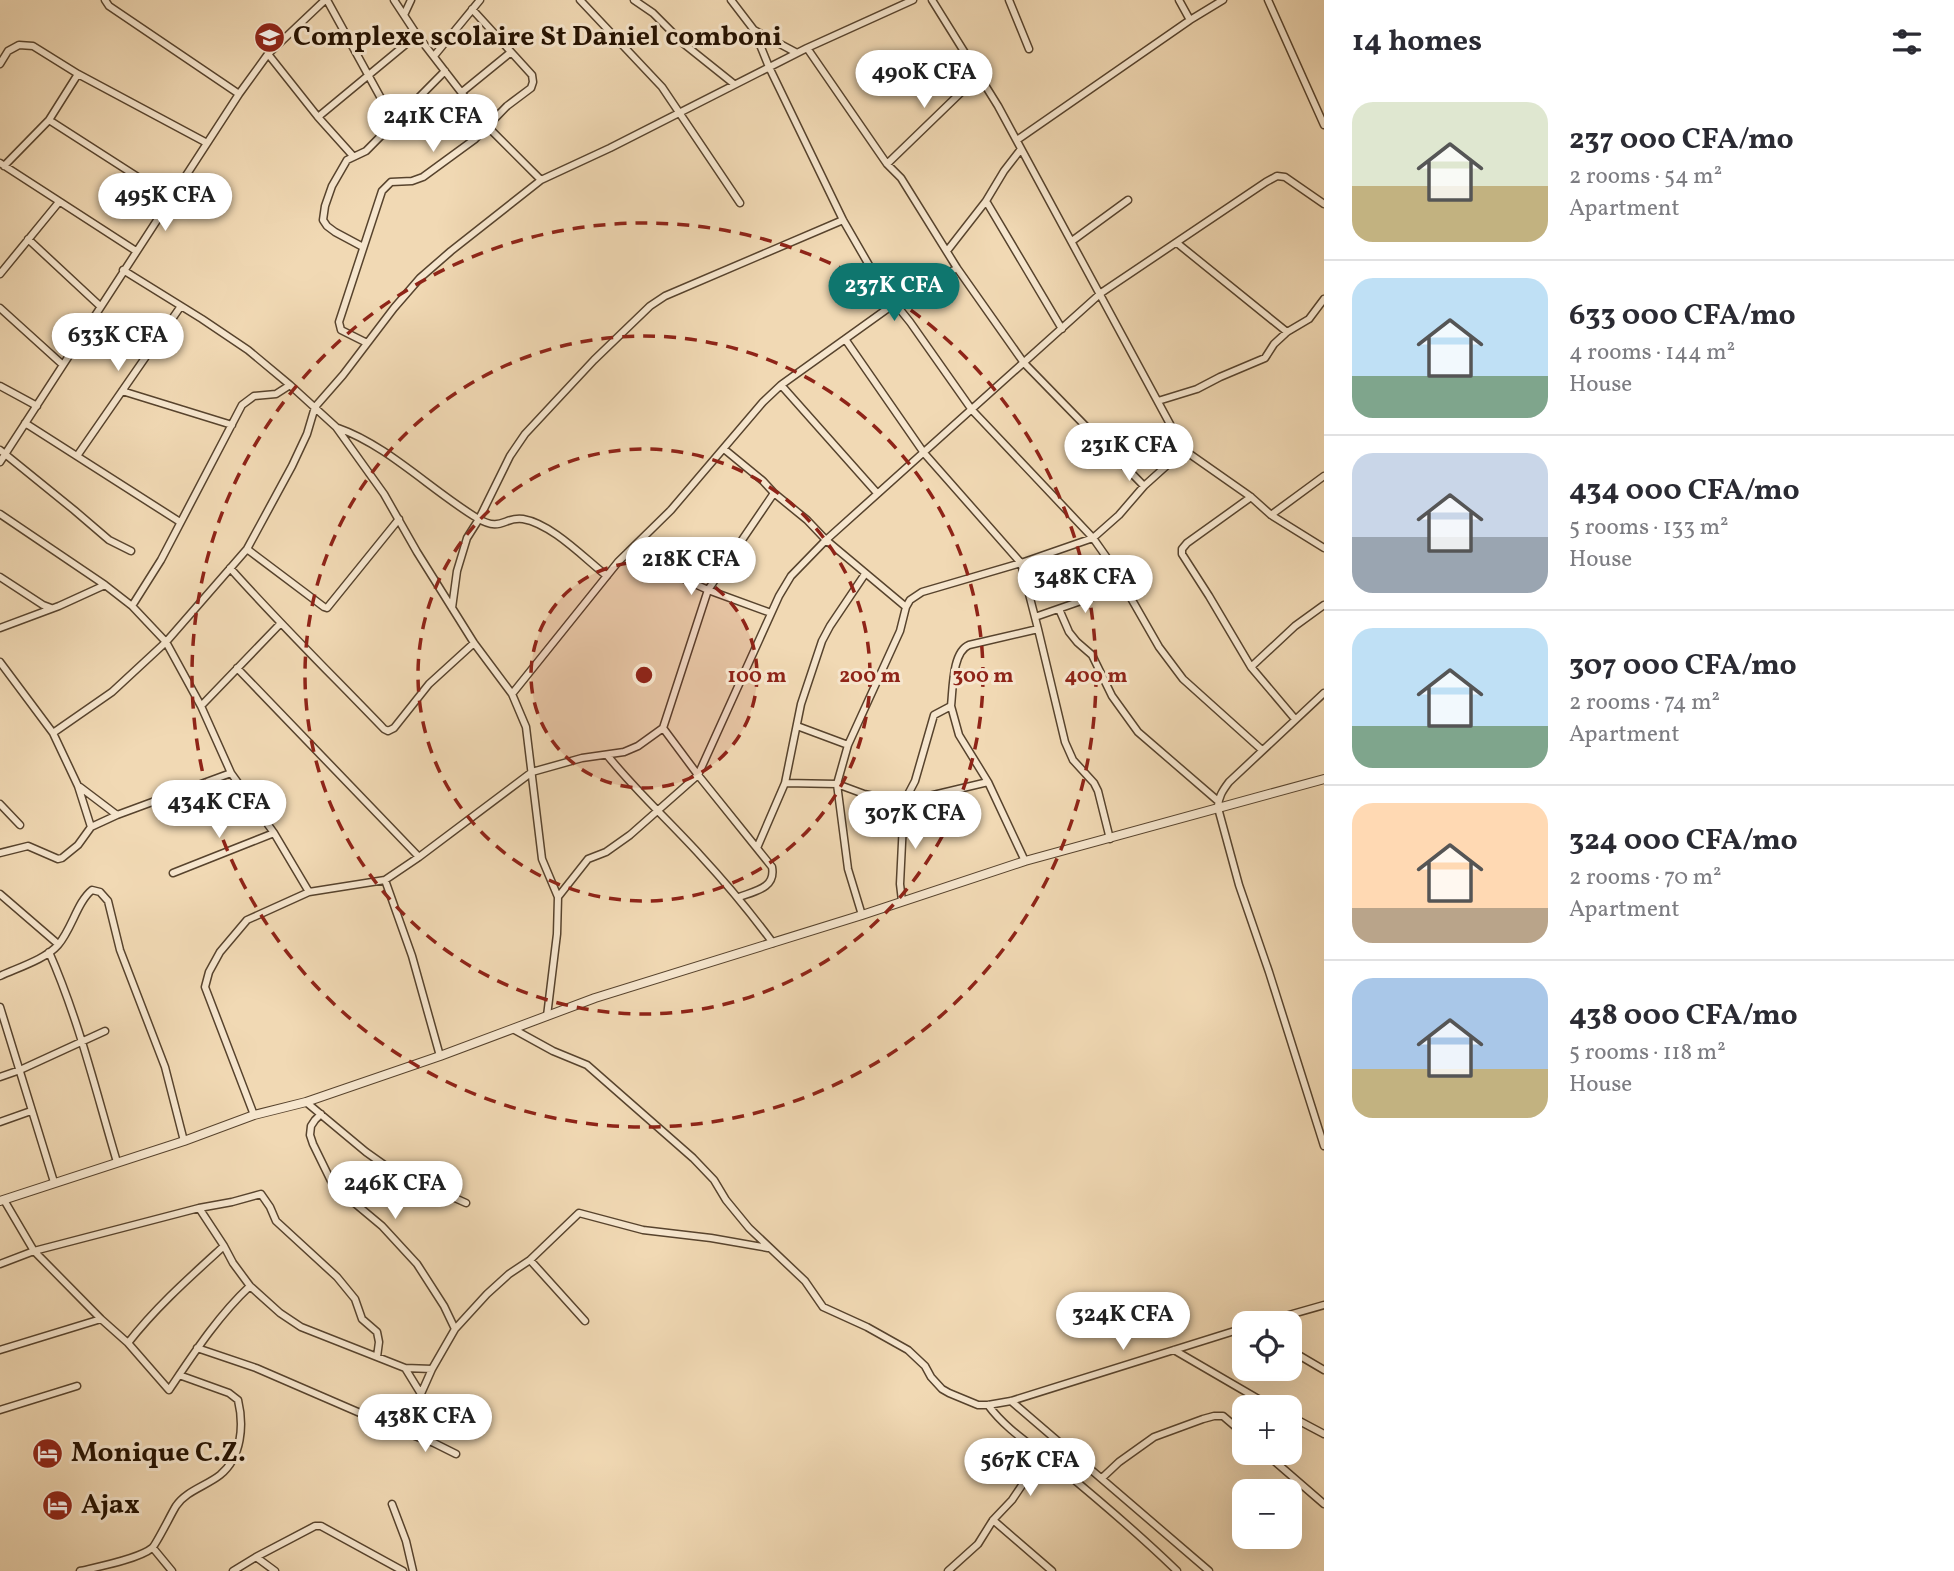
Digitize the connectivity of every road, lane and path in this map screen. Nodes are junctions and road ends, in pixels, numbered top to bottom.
1 (106, 0) edge
2 (326, 0) edge
3 (394, 0) edge
4 (411, 0) edge
5 (480, 0) edge
6 (580, 0) edge
7 (634, 0) edge
8 (731, 0) edge
9 (913, 0) edge
10 (932, 0) edge
11 (1009, 0) edge
12 (1179, 0) edge
13 (1223, 0) edge
14 (1268, 0) edge
15 (472, 9) junction
16 (404, 15) junction
17 (1190, 20) junction
18 (754, 30) junction
19 (417, 35) junction
20 (807, 48) junction
21 (1029, 49) dead end
22 (510, 52) junction
23 (797, 53) junction
24 (268, 54) junction
25 (434, 56) junction
26 (0, 64) edge
27 (769, 66) junction
28 (445, 71) junction
29 (78, 74) junction
30 (367, 75) junction
31 (979, 75) junction
32 (734, 84) junction
33 (462, 92) junction
34 (239, 94) junction
35 (680, 112) junction
36 (318, 117) junction
37 (48, 120) junction
38 (394, 121) junction
39 (1324, 125) edge
40 (488, 127) junction
41 (1017, 140) junction
42 (207, 143) junction
43 (1021, 149) junction
44 (353, 156) junction
45 (887, 164) junction
46 (2, 165) edge
47 (541, 180) junction
48 (172, 199) junction
49 (1128, 200) dead end
50 (986, 201) junction
51 (59, 202) junction
52 (740, 203) dead end
53 (1324, 204) edge
54 (843, 220) junction
55 (28, 239) junction
56 (1072, 241) junction
57 (1177, 243) junction
58 (363, 247) junction
59 (136, 251) junction
60 (947, 251) junction
61 (957, 268) junction
62 (123, 270) junction
63 (0, 274) edge
64 (1101, 293) junction
65 (1324, 302) edge
66 (894, 304) junction
67 (100, 306) junction
68 (181, 306) junction
69 (0, 308) edge
70 (1062, 329) junction
71 (1287, 332) junction
72 (845, 339) junction
73 (367, 344) junction
74 (1024, 363) junction
75 (63, 365) junction
76 (290, 385) junction
77 (781, 385) junction
78 (0, 386) edge
79 (122, 391) junction
80 (1158, 401) junction
81 (37, 406) junction
82 (315, 407) junction
83 (972, 410) junction
84 (26, 424) junction
85 (232, 425) junction
86 (336, 427) junction
87 (724, 449) junction
88 (1184, 450) junction
89 (3, 452) edge
90 (924, 453) junction
91 (77, 456) junction
92 (0, 462) edge
93 (1324, 476) edge
94 (1144, 486) junction
95 (774, 493) junction
96 (877, 493) junction
97 (1251, 497) junction
98 (0, 514) edge
99 (1271, 515) junction
100 (399, 519) junction
101 (479, 519) junction
102 (180, 522) junction
103 (1093, 538) junction
104 (826, 540) junction
105 (1324, 548) edge
106 (247, 550) junction
107 (131, 551) dead end
108 (627, 553) junction
109 (1021, 563) junction
110 (230, 568) junction
111 (865, 574) junction
112 (607, 576) junction
113 (0, 577) edge
114 (106, 585) junction
115 (1124, 586) junction
116 (708, 590) junction
117 (1324, 604) edge
118 (132, 607) junction
119 (906, 607) junction
120 (51, 608) junction
121 (452, 608) junction
122 (1059, 609) junction
123 (771, 614) junction
124 (1035, 617) junction
125 (280, 624) junction
126 (0, 628) edge
127 (1038, 629) junction
128 (166, 642) junction
129 (474, 643) junction
130 (0, 662) edge
131 (1251, 667) junction
132 (237, 668) junction
133 (1324, 693) edge
134 (512, 694) junction
135 (201, 706) junction
136 (951, 706) junction
137 (1295, 719) junction
138 (797, 726) junction
139 (663, 728) junction
140 (53, 733) junction
141 (848, 745) junction
142 (1262, 750) junction
143 (607, 755) junction
144 (230, 772) junction
145 (532, 772) junction
146 (698, 775) junction
147 (1324, 779) edge
148 (988, 782) junction
149 (785, 783) junction
150 (836, 784) junction
151 (78, 786) junction
152 (904, 802) junction
153 (0, 804) edge
154 (1218, 804) junction
155 (657, 812) junction
156 (117, 815) junction
157 (20, 825) dead end
158 (91, 827) junction
159 (274, 833) junction
160 (1110, 839) junction
161 (757, 848) junction
162 (0, 853) edge
163 (419, 857) junction
164 (1025, 861) junction
165 (173, 873) dead end
166 (385, 880) junction
167 (309, 892) junction
168 (0, 894) edge
169 (558, 897) junction
170 (739, 897) junction
171 (902, 901) junction
172 (862, 915) junction
173 (773, 943) junction
174 (58, 944) junction
175 (50, 952) junction
176 (0, 976) edge
177 (0, 1007) edge
178 (547, 1016) junction
179 (513, 1029) junction
180 (105, 1031) dead end
181 (82, 1041) junction
182 (440, 1056) junction
183 (20, 1070) junction
184 (0, 1077) edge
185 (306, 1101) junction
186 (31, 1111) junction
187 (321, 1114) junction
188 (254, 1115) junction
189 (0, 1122) edge
190 (184, 1141) junction
191 (1324, 1146) edge
192 (117, 1162) junction
193 (54, 1182) junction
194 (2, 1200) edge
195 (466, 1203) dead end
196 (198, 1208) junction
197 (224, 1246) junction
198 (770, 1249) junction
199 (34, 1251) junction
200 (530, 1260) junction
201 (0, 1264) edge
202 (250, 1286) junction
203 (1324, 1305) edge
204 (1302, 1311) edge
205 (101, 1319) junction
206 (585, 1321) dead end
207 (455, 1329) junction
208 (1232, 1332) edge
209 (128, 1343) junction
210 (197, 1348) junction
211 (0, 1350) edge
212 (1174, 1350) junction
213 (377, 1357) junction
214 (1302, 1357) edge
215 (405, 1368) junction
216 (432, 1369) junction
217 (1324, 1370) edge
218 (179, 1375) junction
219 (78, 1386) dead end
220 (421, 1394) junction
221 (1251, 1395) edge
222 (1011, 1401) junction
223 (988, 1405) junction
224 (0, 1410) edge
225 (1302, 1422) edge
226 (1232, 1423) edge
227 (404, 1432) junction
228 (1324, 1434) edge
229 (456, 1454) dead end
230 (1043, 1454) junction
231 (1279, 1465) edge
232 (1102, 1478) junction
233 (392, 1504) dead end
234 (1324, 1504) edge
235 (993, 1520) junction
236 (153, 1548) junction
237 (256, 1557) junction
238 (94, 1569) edge
239 (80, 1571) edge
240 (172, 1571) edge
241 (233, 1571) edge
242 (275, 1571) edge
243 (403, 1571) edge
244 (413, 1571) edge
245 (948, 1571) edge
246 (1052, 1571) edge
247 (1177, 1571) edge
248 (1209, 1571) edge

1 - 34 street
2 - 24 street
2 - 30 street
3 - 16 street
4 - 16 street
5 - 15 street
6 - 35 street
7 - 32 street
8 - 18 street
9 - 20 street
10 - 31 street
11 - 21 street
12 - 17 street
13 - 17 street
14 - 39 street
15 - 22 street
15 - 25 street
16 - 19 street
17 - 41 street
18 - 23 street
18 - 27 street
19 - 25 street
19 - 30 street
20 - 23 street
20 - 45 street
22 - 33 street
22 - 40 street
23 - 27 street
24 - 34 street
24 - 36 street
25 - 28 street
26 - 29 street
27 - 32 street
27 - 54 street
28 - 33 street
28 - 38 street
29 - 37 street
29 - 42 street
30 - 36 street
30 - 38 street
31 - 41 street
31 - 45 street
32 - 35 street
33 - 40 street
34 - 42 street
35 - 47 street
35 - 52 street
36 - 44 street
37 - 46 street
37 - 48 street
38 - 44 street
40 - 47 street
40 - 58 street
41 - 43 street
42 - 48 street
43 - 50 street
43 - 56 street
44 - 58 street
45 - 60 street
46 - 51 street
47 - 73 street
48 - 59 street
49 - 56 street
50 - 60 street
50 - 70 street
51 - 55 street
51 - 59 street
53 - 57 street
54 - 66 street
54 - 101 street
55 - 63 street
55 - 67 street
56 - 64 street
57 - 64 street
57 - 71 street
58 - 73 street
59 - 62 street
60 - 61 street
61 - 66 street
61 - 74 street
62 - 67 street
62 - 68 street
64 - 70 street
64 - 80 street
65 - 71 street
66 - 72 street
66 - 83 street
67 - 75 street
68 - 76 street
68 - 79 street
69 - 75 street
70 - 74 street
71 - 80 street
72 - 77 street
72 - 90 street
73 - 82 street
74 - 83 street
74 - 94 street
75 - 81 street
76 - 82 street
76 - 85 street
77 - 87 street
77 - 96 street
78 - 81 street
79 - 85 street
79 - 91 street
80 - 88 street
81 - 84 street
82 - 86 street
82 - 106 street
83 - 90 street
83 - 103 street
84 - 89 street
84 - 91 street
85 - 102 street
86 - 100 street
86 - 101 street
87 - 95 street
87 - 108 street
88 - 94 street
88 - 97 street
89 - 92 street
89 - 107 street
90 - 96 street
90 - 109 street
91 - 102 street
93 - 99 street
94 - 103 street
95 - 104 street
95 - 116 street
96 - 104 street
97 - 99 street
97 - 131 street
98 - 114 street
99 - 105 street
100 - 106 street
100 - 121 street
101 - 112 street
101 - 121 street
102 - 118 street
103 - 109 street
103 - 115 street
104 - 111 street
104 - 123 street
106 - 110 street
108 - 112 street
108 - 116 street
109 - 119 street
109 - 124 street
110 - 125 street
110 - 128 street
111 - 119 street
111 - 138 street
112 - 134 street
113 - 120 street
114 - 118 street
114 - 120 street
115 - 122 street
115 - 142 street
116 - 123 street
116 - 139 street
117 - 131 street
118 - 128 street
119 - 141 street
120 - 126 street
121 - 129 street
122 - 124 street
122 - 154 street
123 - 146 street
124 - 127 street
125 - 129 street
125 - 132 street
127 - 136 street
127 - 160 street
128 - 135 street
128 - 140 street
129 - 134 street
130 - 140 street
131 - 137 street
132 - 135 street
132 - 163 street
133 - 137 street
134 - 145 street
135 - 144 street
136 - 148 street
136 - 152 street
137 - 142 street
138 - 141 street
138 - 149 street
139 - 143 street
139 - 146 street
140 - 151 street
141 - 150 street
142 - 154 street
143 - 145 street
143 - 155 street
144 - 156 street
144 - 159 street
145 - 163 street
145 - 169 street
146 - 155 street
146 - 161 street
147 - 154 street
148 - 152 street
148 - 164 street
149 - 150 street
149 - 161 street
150 - 152 street
150 - 172 street
151 - 156 street
151 - 158 street
152 - 171 street
153 - 157 street
154 - 160 street
154 - 191 street
155 - 169 street
155 - 170 street
156 - 158 street
158 - 162 street
159 - 165 street
159 - 167 street
160 - 164 street
161 - 170 street
163 - 166 street
164 - 171 street
166 - 167 street
166 - 182 street
167 - 188 street
168 - 174 street
169 - 178 street
170 - 173 street
171 - 172 street
172 - 173 street
173 - 178 street
174 - 175 street
174 - 190 street
175 - 176 street
175 - 181 street
177 - 183 street
178 - 179 street
179 - 182 street
179 - 198 street
180 - 181 street
181 - 183 street
181 - 192 street
182 - 185 street
183 - 184 street
183 - 186 street
185 - 187 street
185 - 188 street
186 - 189 street
186 - 193 street
187 - 195 street
187 - 207 street
188 - 190 street
190 - 192 street
192 - 193 street
193 - 194 street
194 - 199 street
196 - 197 street
196 - 199 street
196 - 213 street
197 - 202 street
197 - 209 street
198 - 200 street
198 - 223 street
199 - 201 street
199 - 205 street
200 - 206 street
200 - 207 street
202 - 210 street
202 - 213 street
203 - 204 street
205 - 209 street
205 - 211 street
207 - 216 street
208 - 212 street
209 - 218 street
210 - 218 street
210 - 227 street
212 - 221 street
212 - 222 street
213 - 215 street
214 - 217 street
215 - 216 street
215 - 220 street
216 - 220 street
218 - 236 street
219 - 224 street
220 - 227 street
222 - 223 street
222 - 232 street
223 - 230 street
225 - 228 street
226 - 232 street
227 - 229 street
230 - 235 street
230 - 247 street
231 - 234 street
232 - 248 street
233 - 244 street
235 - 245 street
235 - 246 street
236 - 238 street
236 - 240 street
237 - 241 street
237 - 242 street
237 - 243 street
238 - 239 street

